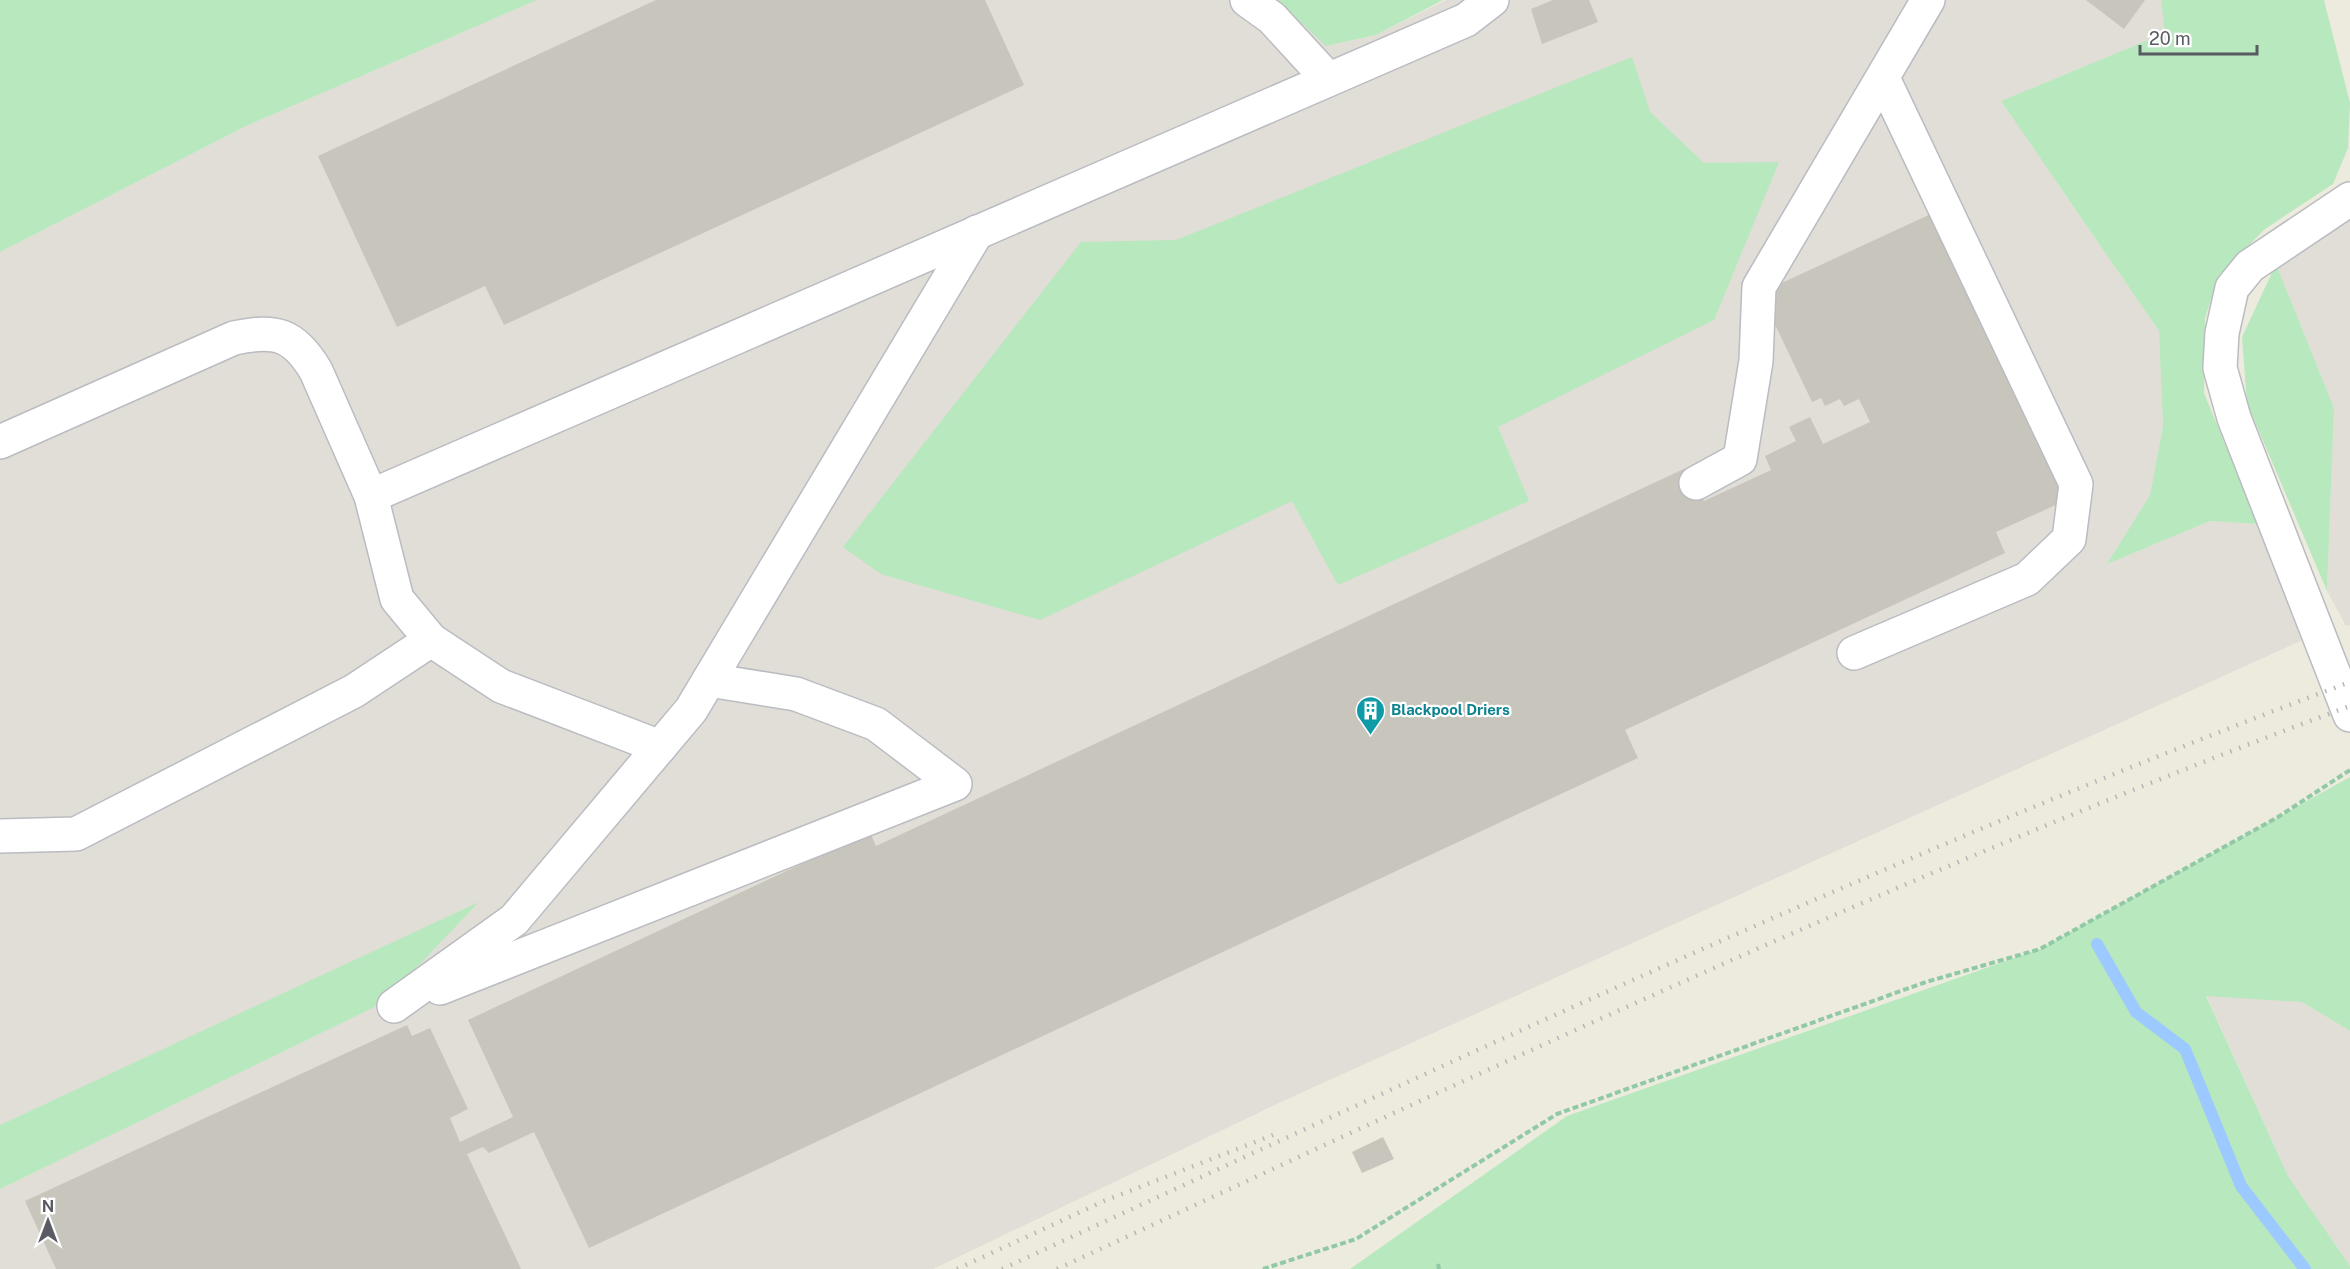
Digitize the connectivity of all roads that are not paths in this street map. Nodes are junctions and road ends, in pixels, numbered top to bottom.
1 (1247, 0) edge
2 (1492, 0) edge
3 (1928, 0) edge
4 (1883, 78) junction
5 (1328, 80) junction
6 (2350, 198) edge
7 (977, 232) junction
8 (0, 442) edge
9 (1696, 483) dead end
10 (371, 496) junction
11 (431, 640) junction
12 (1854, 654) dead end
13 (709, 680) junction
14 (2350, 715) edge
15 (660, 747) junction
16 (0, 836) edge

1 - 5 lane
2 - 5 lane
3 - 4 lane
4 - 9 lane
4 - 12 lane
5 - 7 lane
6 - 14 lane
7 - 10 lane
7 - 13 lane
8 - 10 lane
10 - 11 lane
11 - 15 lane
11 - 16 lane
13 - 15 lane
13 - 15 lane

